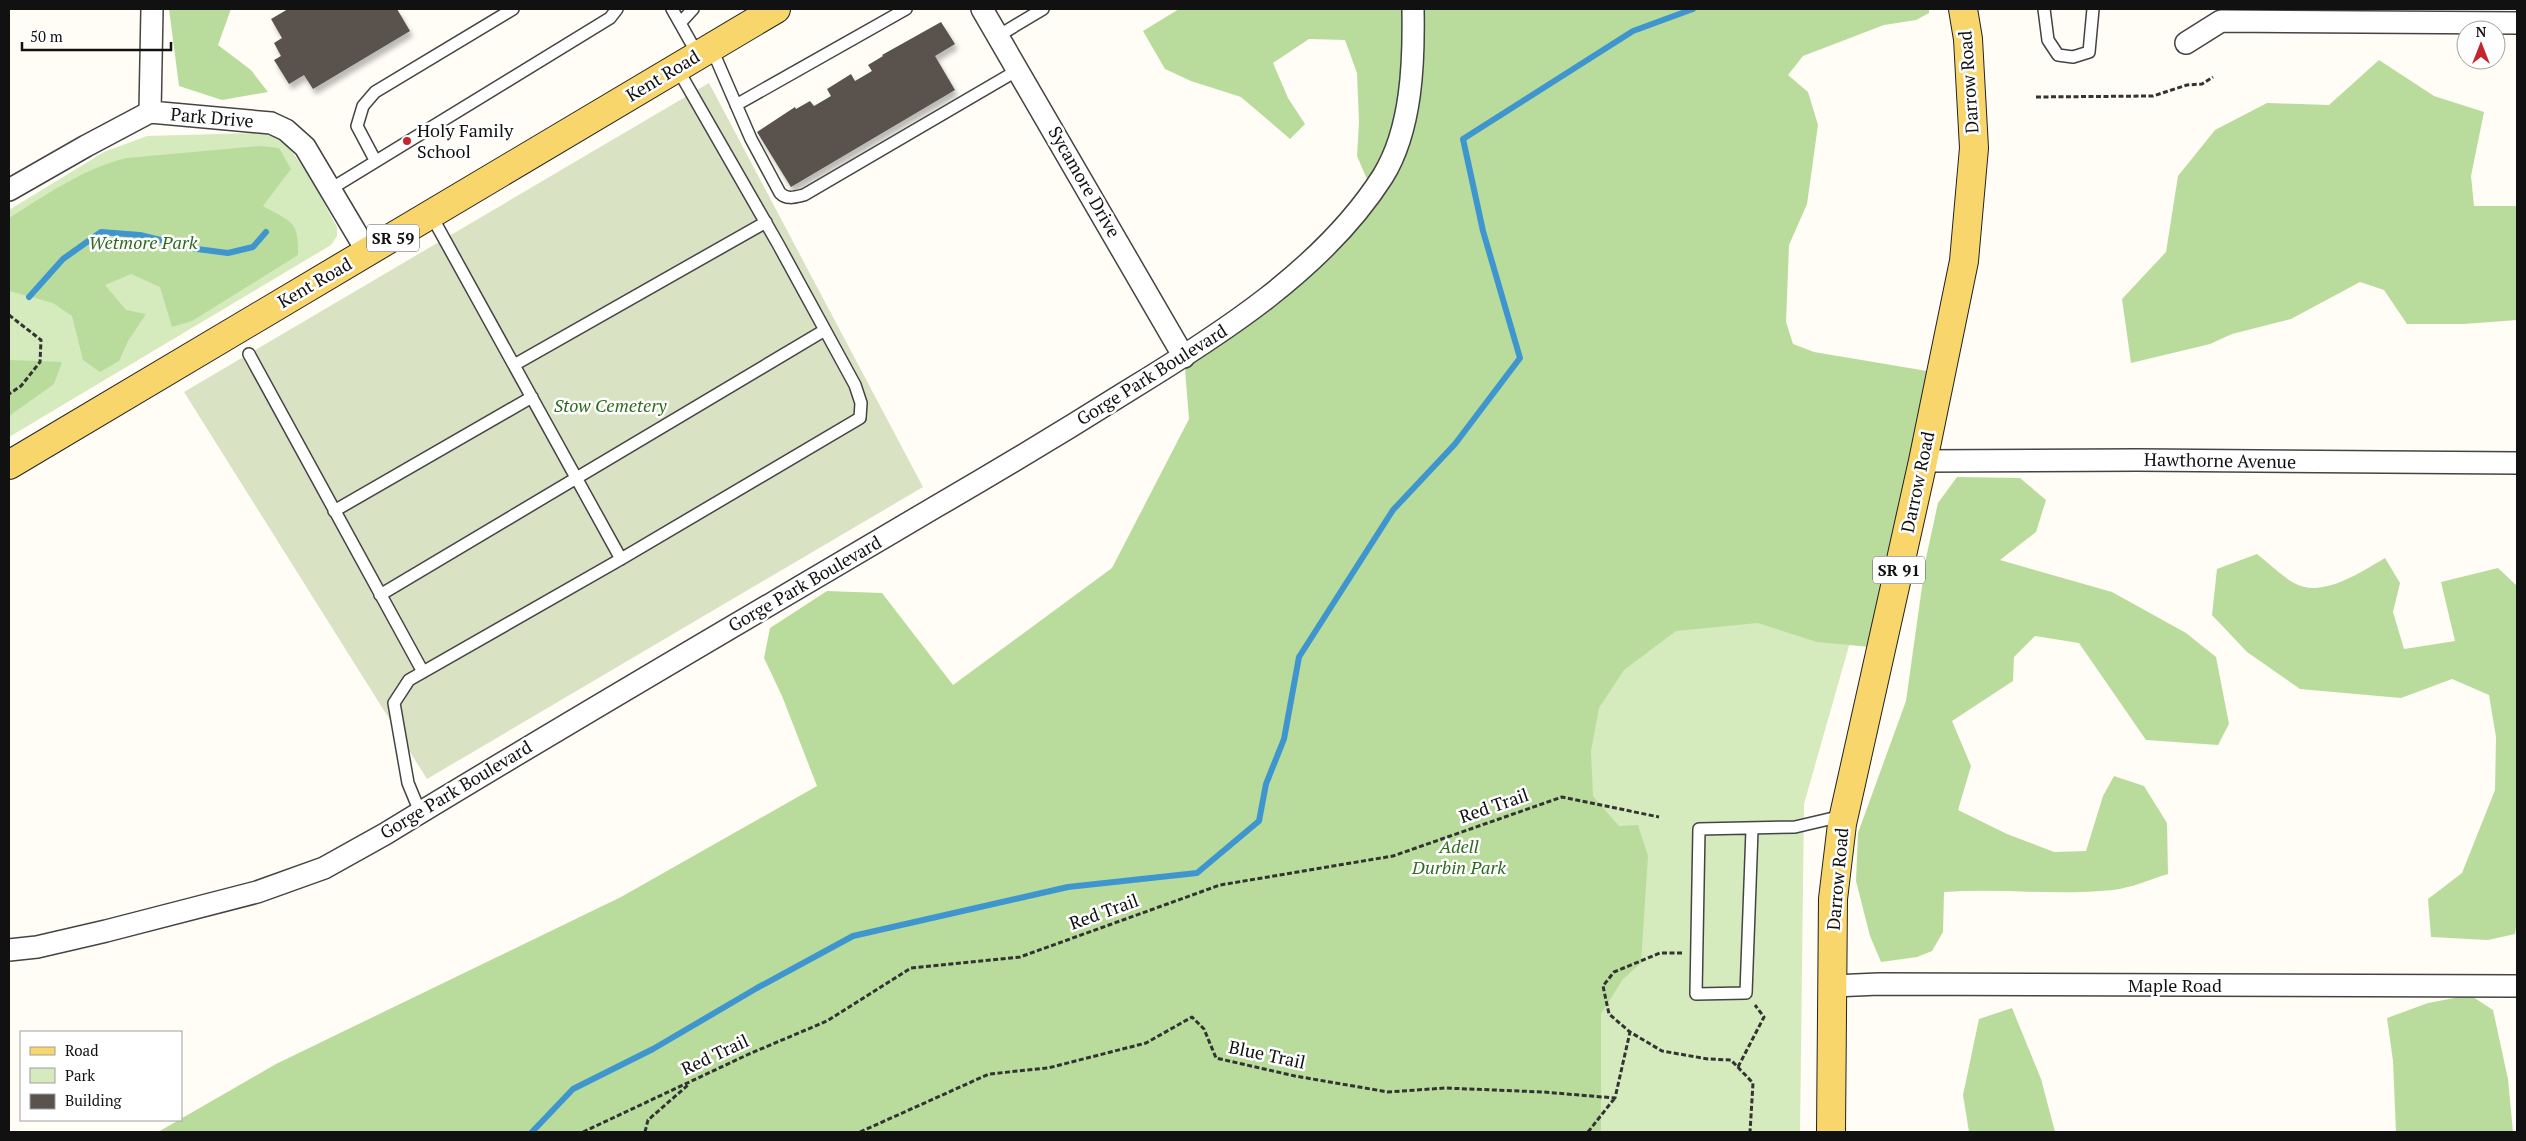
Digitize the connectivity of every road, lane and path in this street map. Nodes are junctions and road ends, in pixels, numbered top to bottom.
1 (152, 9) edge
2 (513, 9) edge
3 (617, 9) edge
4 (672, 9) edge
5 (693, 9) edge
6 (776, 9) edge
7 (906, 9) edge
8 (982, 9) edge
9 (1043, 9) edge
10 (1413, 9) edge
11 (1963, 9) edge
12 (2044, 9) edge
13 (2093, 9) edge
14 (681, 22) junction
15 (2517, 23) edge
16 (998, 36) junction
17 (2186, 43) dead end
18 (696, 57) junction
19 (1018, 70) junction
20 (2213, 77) dead end
21 (2036, 97) dead end
22 (736, 105) junction
23 (150, 112) junction
24 (375, 160) junction
25 (9, 190) edge
26 (329, 190) junction
27 (431, 215) junction
28 (766, 222) junction
29 (368, 253) junction
30 (9, 315) edge
31 (825, 330) junction
32 (249, 354) dead end
33 (1184, 357) junction
34 (514, 365) junction
35 (9, 394) edge
36 (532, 397) junction
37 (1923, 461) junction
38 (2517, 463) edge
39 (9, 465) edge
40 (576, 478) junction
41 (334, 511) junction
42 (622, 559) junction
43 (380, 594) junction
44 (423, 672) junction
45 (420, 812) junction
46 (1844, 815) junction
47 (1659, 817) dead end
48 (1752, 830) junction
49 (9, 950) edge
50 (1697, 952) junction
51 (1832, 986) junction
52 (2517, 986) edge
53 (1764, 1017) dead end
54 (1630, 1032) junction
55 (1738, 1067) junction
56 (692, 1081) junction
57 (1615, 1098) junction
58 (583, 1132) edge
59 (645, 1132) edge
60 (860, 1132) edge
61 (1588, 1132) edge
62 (1750, 1132) edge
63 (1831, 1132) edge

1 - 23 street
2 - 24 lane
3 - 24 lane
4 - 14 lane
5 - 14 lane
6 - 18 main road, Kent Road / SR 59
7 - 22 lane
8 - 16 street, Sycamore Drive
9 - 16 lane
10 - 33 street, Gorge Park Boulevard
11 - 37 main road, Darrow Road / SR 91
12 - 13 lane
14 - 18 lane
15 - 17 street
16 - 19 street, Sycamore Drive
18 - 22 lane
18 - 27 main road, Kent Road / SR 59
18 - 28 lane
19 - 22 lane
19 - 33 street, Sycamore Drive
20 - 21 path
23 - 25 street, Park Drive
23 - 26 street, Park Drive
24 - 26 lane
26 - 29 street, Park Drive
27 - 29 main road, Kent Road / SR 59
27 - 34 lane
28 - 31 lane
28 - 34 lane
29 - 39 main road, Kent Road / SR 59
30 - 35 path
31 - 40 lane
31 - 42 lane
32 - 41 lane
33 - 45 street, Gorge Park Boulevard
34 - 36 lane
36 - 40 lane
36 - 41 lane
37 - 38 street, Hawthorne Avenue
37 - 46 main road, Darrow Road / SR 91
40 - 42 lane
40 - 43 lane
41 - 43 lane
42 - 44 lane
43 - 44 lane
44 - 45 lane
45 - 49 street, Gorge Park Boulevard
46 - 48 lane
46 - 51 main road, Darrow Road / SR 91
47 - 56 path, Red Trail
48 - 50 lane
48 - 50 lane
50 - 54 path
51 - 52 street, Maple Road
51 - 63 main road, Darrow Road / SR 91
53 - 55 path
54 - 55 path
54 - 57 path
55 - 62 path
56 - 58 path, Red Trail
56 - 59 path
57 - 60 path, Blue Trail
57 - 61 path

